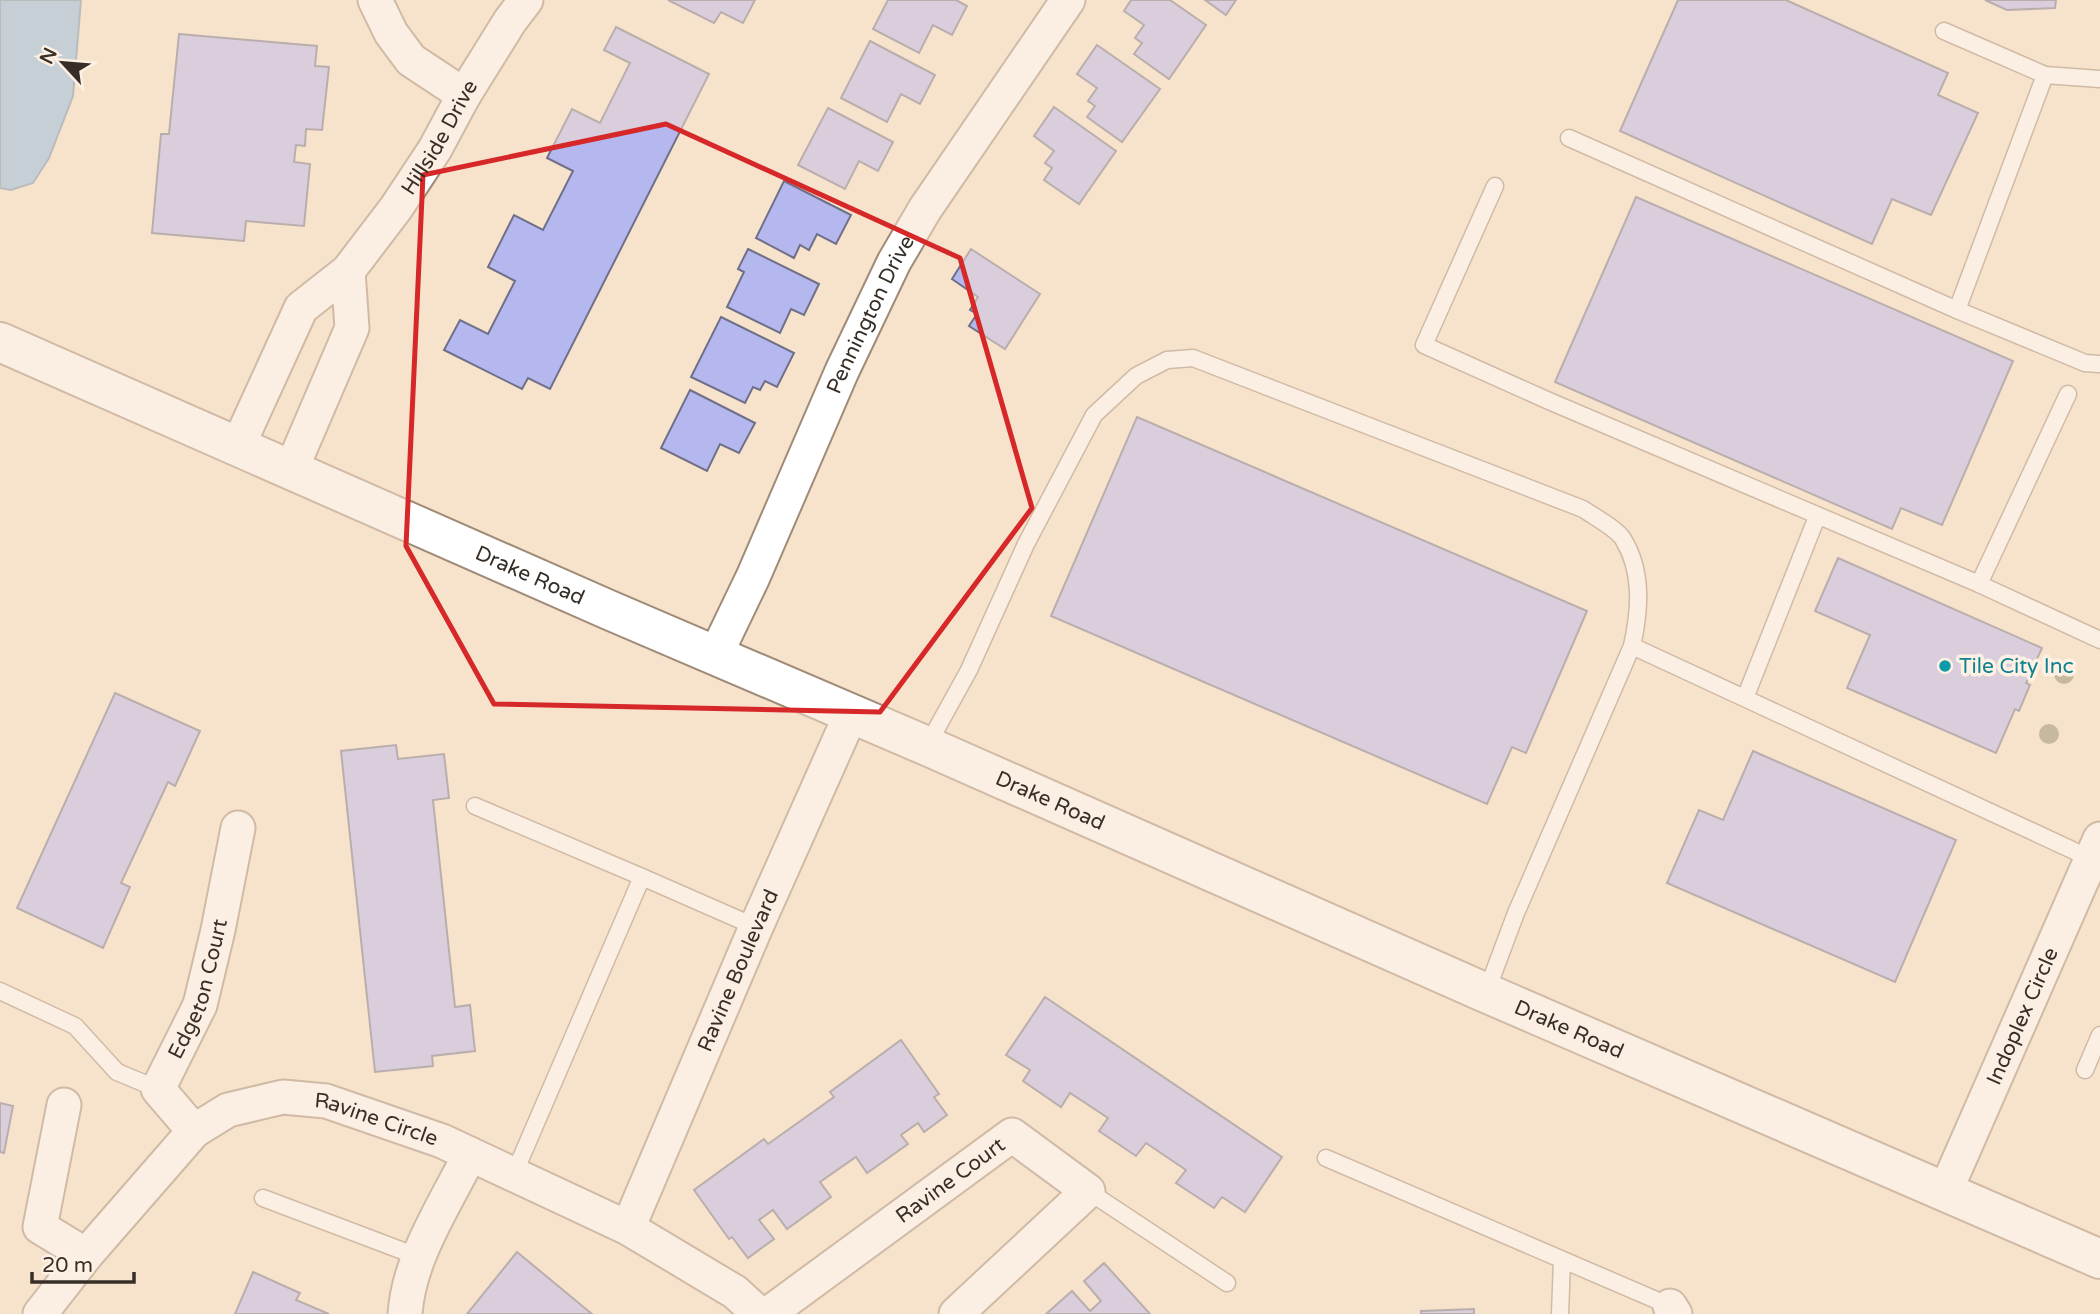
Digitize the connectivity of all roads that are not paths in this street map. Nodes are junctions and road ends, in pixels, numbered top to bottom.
1 (375, 0) edge
2 (526, 0) edge
3 (1068, 0) edge
4 (1944, 31) dead end
5 (2045, 75) junction
6 (2100, 79) edge
7 (464, 95) junction
8 (1569, 138) dead end
9 (1495, 186) dead end
10 (348, 271) junction
11 (1957, 310) junction
12 (0, 342) edge
13 (2100, 364) edge
14 (2068, 394) dead end
15 (237, 448) junction
16 (291, 470) junction
17 (1817, 517) junction
18 (1979, 584) junction
19 (2100, 640) edge
20 (1632, 646) junction
21 (716, 654) junction
22 (1745, 698) junction
23 (851, 714) junction
24 (927, 746) junction
25 (475, 806) dead end
26 (238, 828) dead end
27 (2097, 854) edge
28 (642, 877) junction
29 (757, 927) junction
30 (0, 990) edge
31 (1486, 993) junction
32 (2100, 1035) edge
33 (2085, 1070) dead end
34 (158, 1088) junction
35 (64, 1105) dead end
36 (194, 1131) junction
37 (470, 1154) junction
38 (1326, 1158) dead end
39 (514, 1174) junction
40 (1088, 1191) junction
41 (1945, 1192) junction
42 (263, 1198) dead end
43 (628, 1228) junction
44 (86, 1255) junction
45 (419, 1257) junction
46 (2100, 1259) edge
47 (1562, 1260) junction
48 (1227, 1283) dead end
49 (1672, 1310) edge
50 (40, 1314) edge
51 (405, 1314) edge
52 (759, 1314) edge
53 (768, 1314) edge
54 (956, 1314) edge
55 (1560, 1314) edge

1 - 7 street
2 - 7 street, Hillside Drive
3 - 21 street, Pennington Drive
4 - 5 lane
5 - 6 lane
5 - 11 lane
7 - 10 street, Hillside Drive
8 - 11 lane
9 - 17 lane
10 - 15 street, Hillside Drive
10 - 16 street
11 - 13 lane
12 - 15 street, Drake Road
14 - 18 lane
15 - 16 street, Drake Road
16 - 21 street, Drake Road
17 - 18 lane
17 - 22 lane
18 - 19 lane
20 - 22 lane
20 - 24 lane
20 - 31 lane
21 - 23 street, Drake Road
22 - 27 lane
23 - 24 street, Drake Road
23 - 29 street, Ravine Boulevard
24 - 31 street, Drake Road
25 - 28 lane
26 - 34 street, Edgeton Court
27 - 41 street, Indoplex Circle
28 - 29 lane
28 - 39 lane
29 - 43 street, Ravine Boulevard
30 - 34 lane
31 - 41 street, Drake Road
32 - 33 lane
34 - 36 street
35 - 44 street
36 - 37 street, Ravine Circle
36 - 44 street, Ravine Circle
37 - 39 street, Ravine Circle
37 - 45 street
38 - 47 lane
39 - 43 street, Ravine Circle
40 - 48 lane
40 - 53 street, Ravine Court
40 - 54 street
41 - 46 street, Drake Road
42 - 45 lane
43 - 52 street, Ravine Circle
44 - 50 street, Ravine Circle
45 - 51 street
47 - 49 lane
47 - 55 lane

